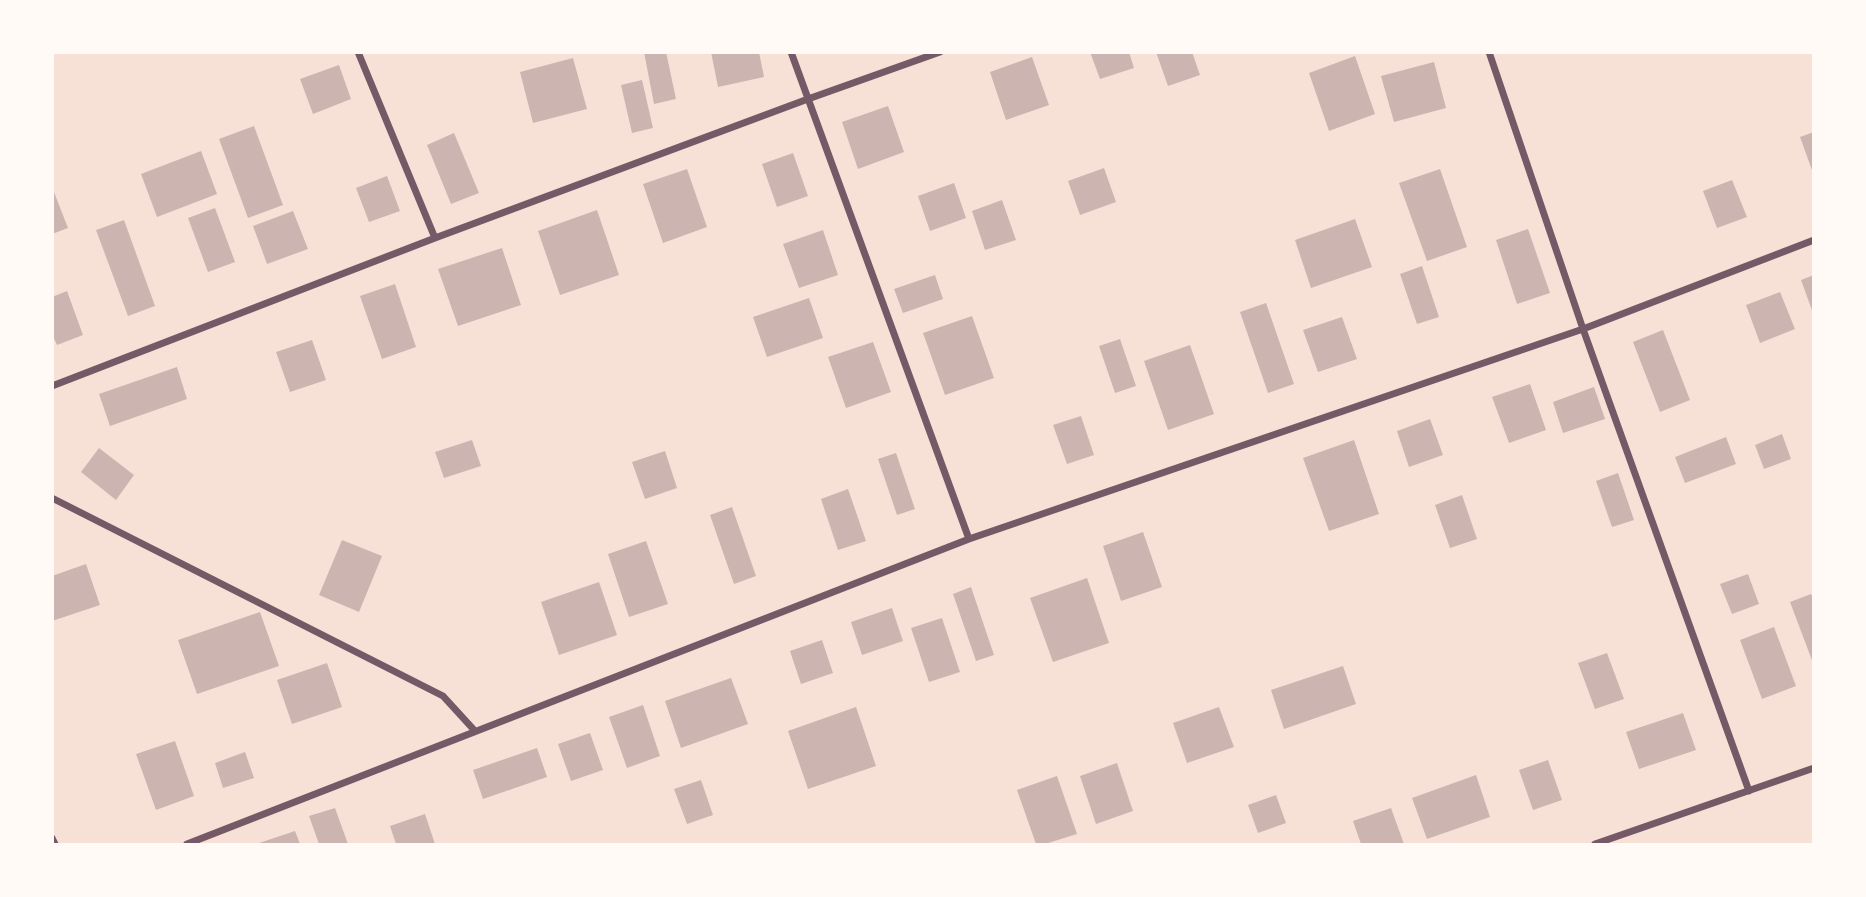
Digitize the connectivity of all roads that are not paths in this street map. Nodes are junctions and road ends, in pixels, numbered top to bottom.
1 (358, 52) edge
2 (791, 52) edge
3 (940, 52) edge
4 (1489, 52) edge
5 (808, 99) junction
6 (435, 238) junction
7 (1814, 240) edge
8 (1583, 329) junction
9 (52, 386) edge
10 (52, 498) edge
11 (969, 539) junction
12 (475, 731) junction
13 (1814, 768) edge
14 (1749, 791) junction
15 (52, 838) edge
16 (55, 845) edge
17 (187, 845) edge
18 (1595, 845) edge

1 - 6 street
2 - 5 street
3 - 5 street
4 - 8 street
5 - 6 street
5 - 11 street
6 - 9 street
7 - 8 street
8 - 11 street
8 - 14 street
10 - 12 street
11 - 12 street
12 - 17 street
13 - 14 street
14 - 18 street
15 - 16 street

